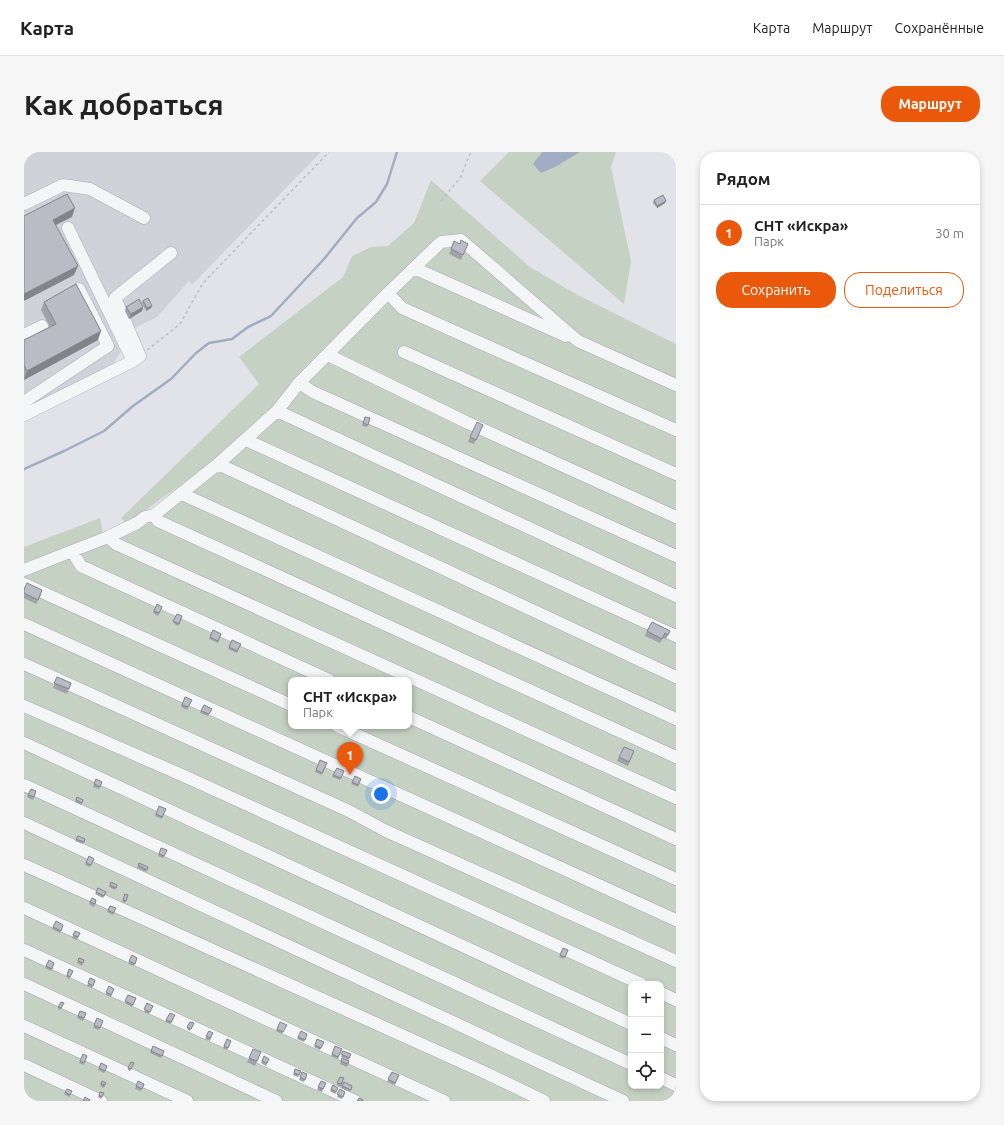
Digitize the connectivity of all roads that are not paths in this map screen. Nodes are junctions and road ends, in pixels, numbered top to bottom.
1 (24, 204) edge
2 (144, 218) dead end
3 (68, 228) dead end
4 (171, 253) dead end
5 (414, 268) junction
6 (79, 289) edge
7 (388, 293) junction
8 (42, 326) dead end
9 (24, 335) edge
10 (578, 342) junction
11 (404, 352) dead end
12 (328, 355) junction
13 (137, 358) junction
14 (300, 383) junction
15 (676, 385) edge
16 (24, 402) edge
17 (277, 411) junction
18 (24, 415) edge
19 (676, 430) edge
20 (246, 440) junction
21 (218, 464) junction
22 (676, 474) edge
23 (182, 494) junction
24 (154, 515) junction
25 (676, 517) edge
26 (108, 537) junction
27 (72, 551) junction
28 (676, 556) edge
29 (24, 570) edge
30 (24, 584) edge
31 (676, 596) edge
32 (24, 624) edge
33 (676, 636) edge
34 (24, 664) edge
35 (322, 677) edge
36 (409, 677) edge
37 (676, 677) edge
38 (412, 678) edge
39 (288, 704) edge
40 (24, 706) edge
41 (412, 718) edge
42 (676, 719) edge
43 (345, 729) edge
44 (24, 743) edge
45 (676, 757) edge
46 (24, 785) edge
47 (676, 798) edge
48 (24, 823) edge
49 (676, 839) edge
50 (24, 865) edge
51 (676, 879) edge
52 (24, 908) edge
53 (676, 920) edge
54 (24, 950) edge
55 (676, 961) edge
56 (634, 981) edge
57 (24, 984) edge
58 (664, 994) edge
59 (676, 1000) edge
60 (628, 1023) edge
61 (24, 1026) edge
62 (664, 1039) edge
63 (676, 1045) edge
64 (628, 1063) edge
65 (24, 1065) edge
66 (664, 1079) edge
67 (676, 1085) edge
68 (101, 1101) edge
69 (187, 1101) edge
70 (276, 1101) edge
71 (355, 1101) edge
72 (444, 1101) edge
73 (544, 1101) edge
74 (623, 1101) edge

1 - 2 lane
3 - 13 lane
4 - 13 lane
5 - 7 lane
5 - 10 lane
5 - 10 lane
6 - 16 lane
7 - 12 lane
7 - 19 lane
8 - 9 lane
10 - 15 lane
11 - 22 lane
12 - 14 lane
12 - 25 lane
13 - 18 lane
14 - 17 lane
14 - 28 lane
17 - 20 lane
17 - 31 lane
20 - 21 lane
20 - 33 lane
21 - 23 lane
21 - 37 lane
23 - 24 lane
23 - 42 lane
24 - 26 lane
24 - 45 lane
26 - 27 lane
26 - 36 lane
27 - 29 lane
27 - 35 lane
30 - 39 lane
32 - 53 lane
34 - 55 lane
38 - 47 lane
40 - 56 lane
41 - 49 lane
43 - 51 lane
44 - 60 lane
46 - 64 lane
48 - 74 lane
50 - 73 lane
52 - 72 lane
54 - 71 lane
57 - 70 lane
58 - 59 lane
61 - 69 lane
62 - 63 lane
65 - 68 lane
66 - 67 lane

